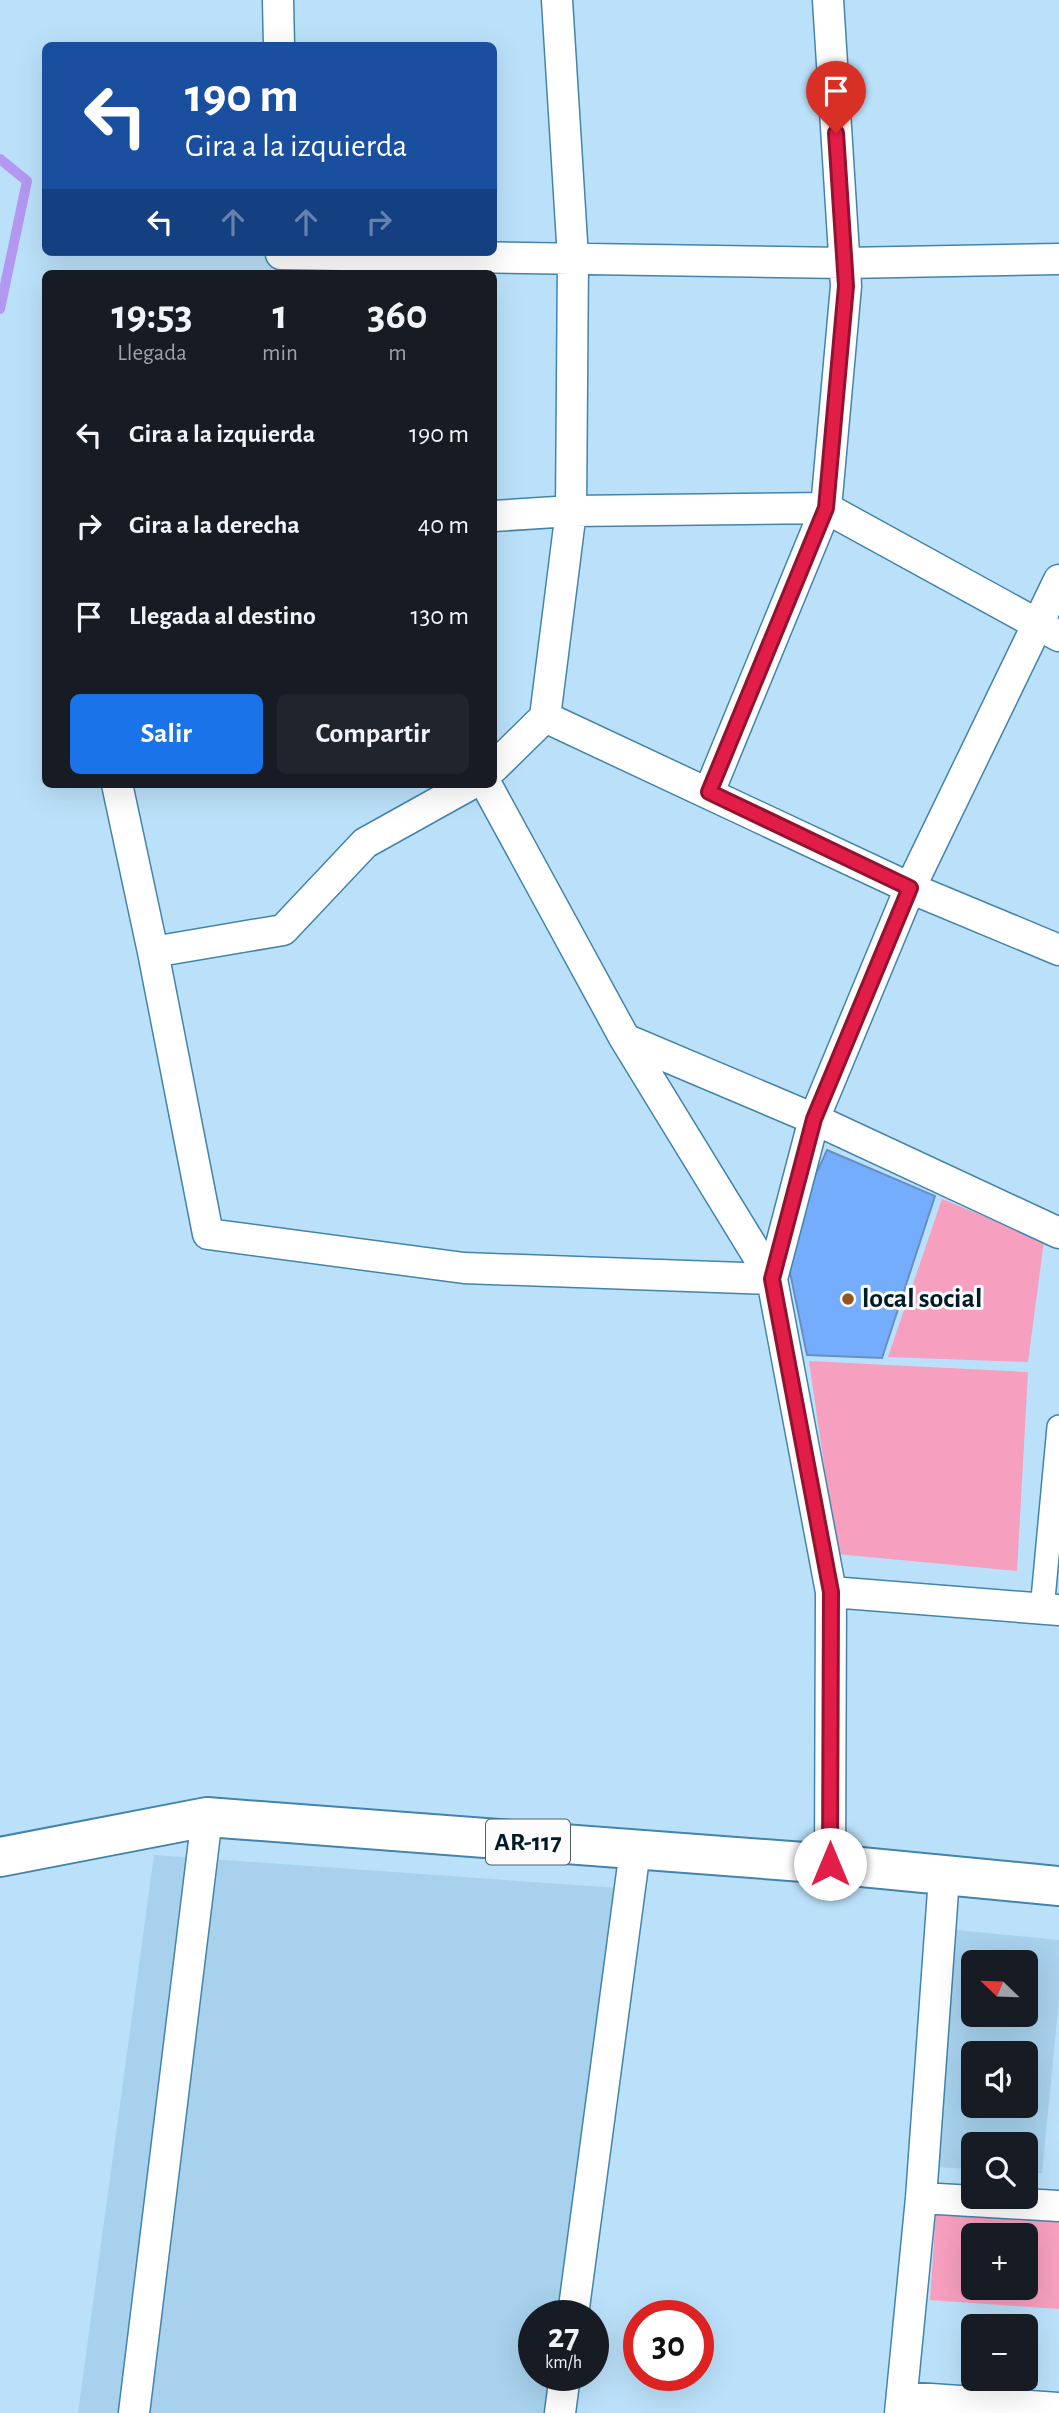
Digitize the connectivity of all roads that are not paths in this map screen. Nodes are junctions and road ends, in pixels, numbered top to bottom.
1 (278, 0) edge
2 (557, 0) edge
3 (828, 0) edge
4 (279, 42) edge
5 (573, 258) junction
6 (1059, 259) edge
7 (281, 260) edge
8 (844, 263) junction
9 (826, 508) junction
10 (570, 511) junction
11 (497, 516) edge
12 (1059, 580) edge
13 (1048, 631) edge
14 (545, 717) junction
15 (497, 764) edge
16 (118, 788) edge
17 (464, 788) edge
18 (488, 788) edge
19 (709, 792) junction
20 (910, 888) junction
21 (1059, 950) edge
22 (153, 952) junction
23 (625, 1039) junction
24 (814, 1119) junction
25 (1059, 1233) edge
26 (772, 1279) junction
27 (1059, 1427) edge
28 (831, 1592) junction
29 (1051, 1610) edge
30 (208, 1818) junction
31 (635, 1850) junction
32 (0, 1857) edge
33 (830, 1864) junction
34 (944, 1877) junction
35 (1059, 1886) edge
36 (921, 2198) junction
37 (1059, 2206) edge
38 (575, 2300) edge
39 (563, 2391) edge
40 (901, 2405) edge
41 (1059, 2408) edge
42 (134, 2413) edge
43 (560, 2413) edge

1 - 4 street
2 - 5 street
3 - 8 street
5 - 7 street
5 - 8 street
5 - 10 street
6 - 8 street
8 - 9 street
9 - 10 street
9 - 13 street
9 - 19 street
10 - 11 street
10 - 14 street
12 - 13 street
13 - 20 street
14 - 15 street
14 - 19 street
16 - 22 street
17 - 22 street
18 - 23 street
19 - 20 street
20 - 21 street
20 - 24 street
22 - 26 street
23 - 24 street
23 - 26 street
24 - 25 street
24 - 26 street
26 - 28 street
27 - 29 street
28 - 29 street
28 - 33 street
30 - 31 main road, AR-117
30 - 32 main road, AR-117
30 - 42 street
31 - 33 main road, AR-117
31 - 38 street
33 - 34 main road, AR-117
34 - 35 main road, AR-117
34 - 36 street
36 - 37 street
36 - 40 street
39 - 43 street
40 - 41 street

